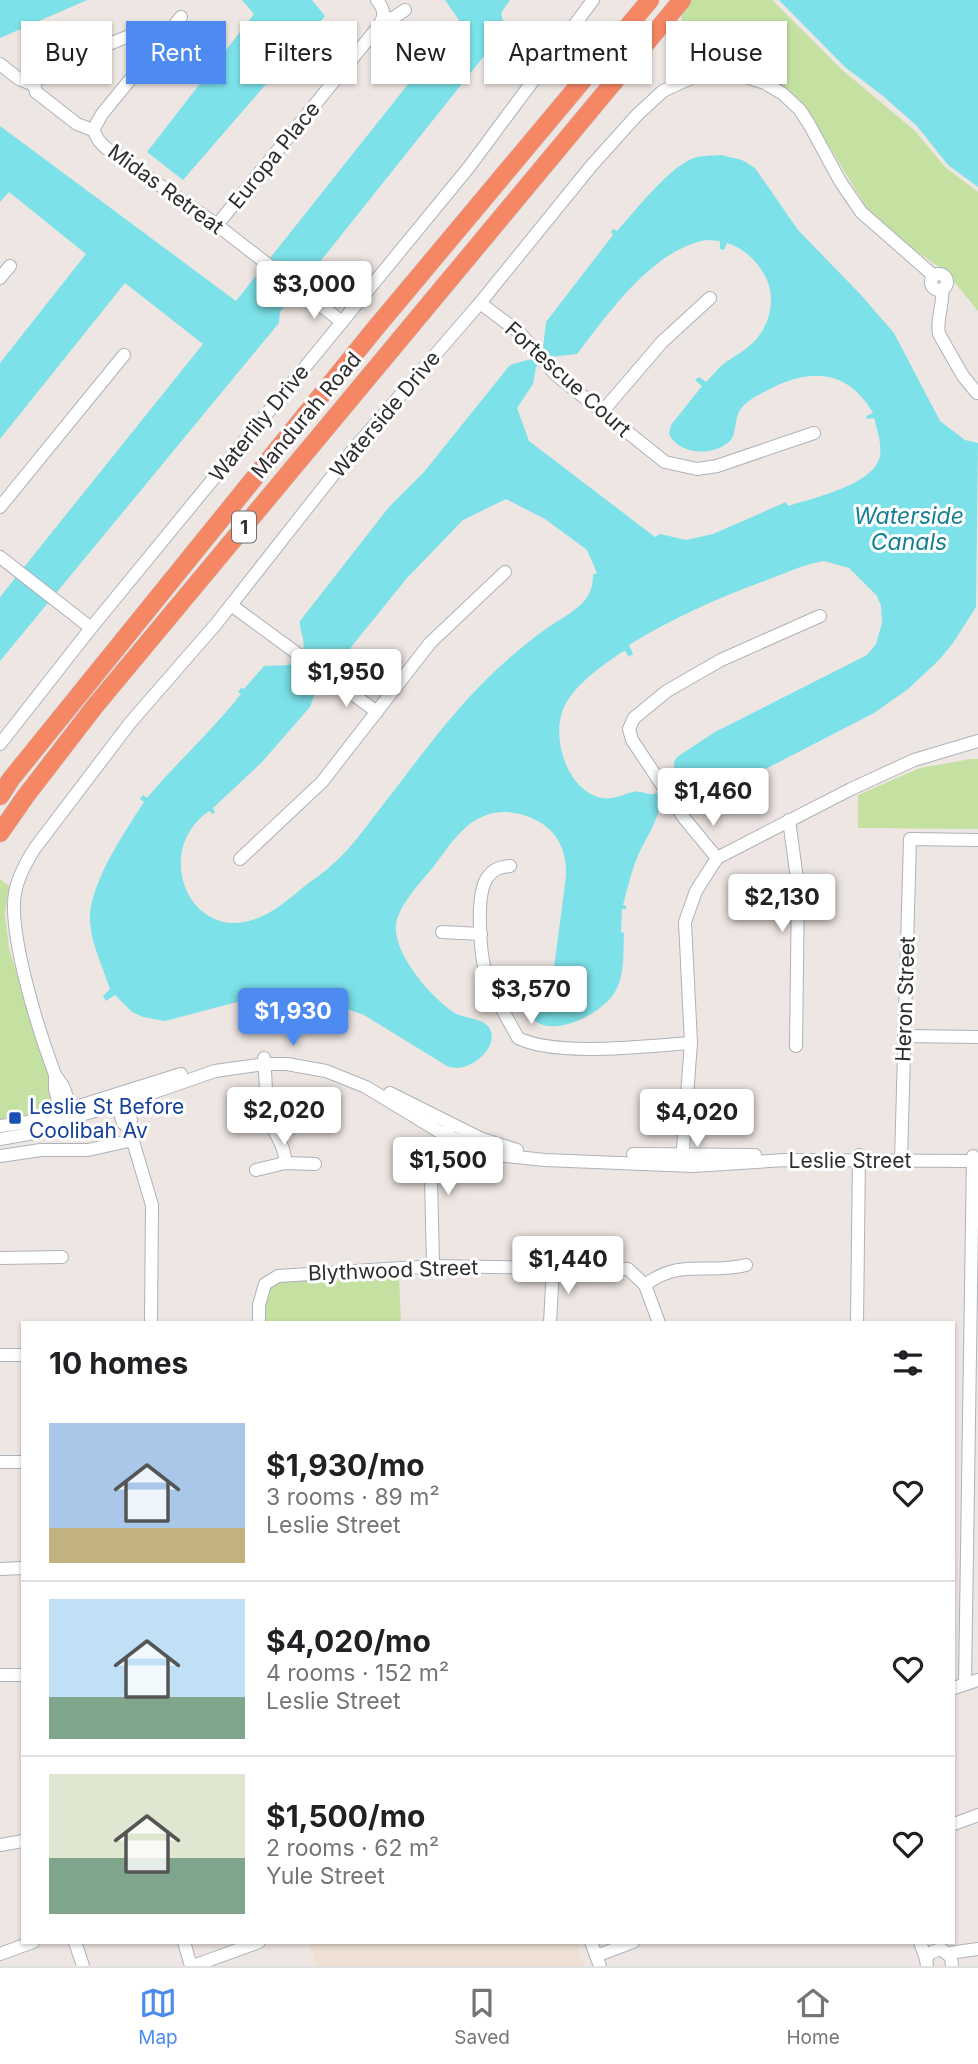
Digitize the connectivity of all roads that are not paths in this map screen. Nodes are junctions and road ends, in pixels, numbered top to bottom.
1 (377, 0) edge
2 (593, 0) edge
3 (650, 0) edge
4 (682, 0) edge
5 (405, 10) dead end
6 (181, 17) dead end
7 (384, 18) junction
8 (178, 21) edge
9 (126, 38) edge
10 (0, 64) edge
11 (127, 84) edge
12 (34, 85) junction
13 (93, 130) junction
14 (217, 225) junction
15 (10, 266) dead end
16 (0, 278) edge
17 (710, 298) dead end
18 (480, 303) junction
19 (342, 322) junction
20 (124, 355) dead end
21 (977, 393) edge
22 (602, 412) junction
23 (814, 433) dead end
24 (0, 508) edge
25 (0, 557) edge
26 (505, 572) dead end
27 (231, 605) junction
28 (820, 616) dead end
29 (91, 628) junction
30 (377, 712) junction
31 (978, 741) edge
32 (0, 744) edge
33 (0, 796) edge
34 (789, 820) junction
35 (0, 833) edge
36 (978, 840) edge
37 (717, 858) junction
38 (240, 859) dead end
39 (510, 866) dead end
40 (442, 932) dead end
41 (481, 934) junction
42 (904, 1036) junction
43 (978, 1037) edge
44 (691, 1043) junction
45 (796, 1046) dead end
46 (265, 1060) junction
47 (120, 1098) junction
48 (67, 1114) junction
49 (0, 1126) edge
50 (448, 1130) junction
51 (131, 1134) junction
52 (0, 1139) edge
53 (0, 1156) edge
54 (856, 1157) junction
55 (901, 1157) junction
56 (976, 1158) edge
57 (685, 1160) junction
58 (285, 1163) junction
59 (316, 1164) dead end
60 (256, 1170) dead end
61 (62, 1257) dead end
62 (0, 1258) edge
63 (746, 1265) dead end
64 (433, 1266) junction
65 (553, 1268) junction
66 (974, 1279) edge
67 (645, 1285) junction
68 (151, 1321) edge
69 (259, 1321) edge
70 (550, 1321) edge
71 (658, 1321) edge
72 (849, 1321) edge
73 (857, 1321) edge
74 (0, 1355) edge
75 (21, 1355) edge
76 (973, 1399) edge
77 (0, 1462) edge
78 (21, 1462) edge
79 (973, 1521) edge
80 (21, 1568) edge
81 (0, 1569) edge
82 (960, 1587) edge
83 (0, 1675) edge
84 (21, 1675) edge
85 (966, 1684) edge
86 (978, 1815) edge
87 (955, 1824) edge
88 (21, 1841) edge
89 (0, 1845) edge
90 (28, 1944) edge
91 (76, 1944) edge
92 (185, 1944) edge
93 (253, 1944) edge
94 (592, 1944) edge
95 (629, 1944) edge
96 (920, 1944) edge
97 (978, 1950) edge
98 (0, 1954) edge
99 (944, 1955) edge
100 (598, 1961) edge
101 (925, 1964) edge
102 (83, 1966) edge
103 (192, 1966) edge

1 - 7 street
2 - 19 street, Waterlily Drive
3 - 33 highway, Mandurah Road / 1
4 - 35 highway, Mandurah Road / 1
5 - 7 street
6 - 8 street, Midas Retreat
7 - 14 street, Europa Place
9 - 12 street
10 - 12 street, Midas Retreat
11 - 13 street, Midas Retreat
12 - 13 street, Midas Retreat
13 - 14 street, Midas Retreat
14 - 19 street, Midas Retreat
15 - 16 street
17 - 22 street
18 - 21 street, Waterside Drive
18 - 22 street, Fortescue Court
18 - 27 street, Waterside Drive
19 - 29 street, Waterlily Drive
20 - 24 street
22 - 23 street, Fortescue Court
25 - 29 street
26 - 30 street
27 - 30 street
27 - 48 street, Waterside Drive
28 - 37 street
29 - 32 street, Waterlily Drive
30 - 38 street
31 - 34 street
34 - 37 street
34 - 45 street
36 - 42 street, Heron Street
37 - 44 street
39 - 41 street
40 - 41 street
41 - 44 street
42 - 43 street
42 - 55 street, Heron Street
44 - 57 street
46 - 47 street, Leslie Street
46 - 50 street, Leslie Street
46 - 58 street
47 - 48 street, Leslie Street
47 - 51 street
48 - 49 street, Leslie Street
48 - 52 street, Leslie Street
50 - 57 street, Leslie Street
50 - 64 street
51 - 53 street
51 - 68 street
54 - 55 street, Leslie Street
54 - 57 street, Leslie Street
54 - 72 street
54 - 73 street
55 - 56 street, Leslie Street
56 - 66 street
58 - 59 street
58 - 60 street
61 - 62 street
63 - 67 street
64 - 65 street, Blythwood Street
64 - 69 street, Blythwood Street
65 - 67 street, Blythwood Street
65 - 70 street
66 - 76 street
67 - 71 street
74 - 75 street
76 - 79 street
77 - 78 street
79 - 82 street
80 - 81 street
82 - 85 street
83 - 84 street
86 - 87 street
88 - 89 street
90 - 98 street
91 - 102 street
92 - 103 street
93 - 103 street
94 - 100 street
95 - 100 street
96 - 101 street
97 - 99 street
99 - 101 street

